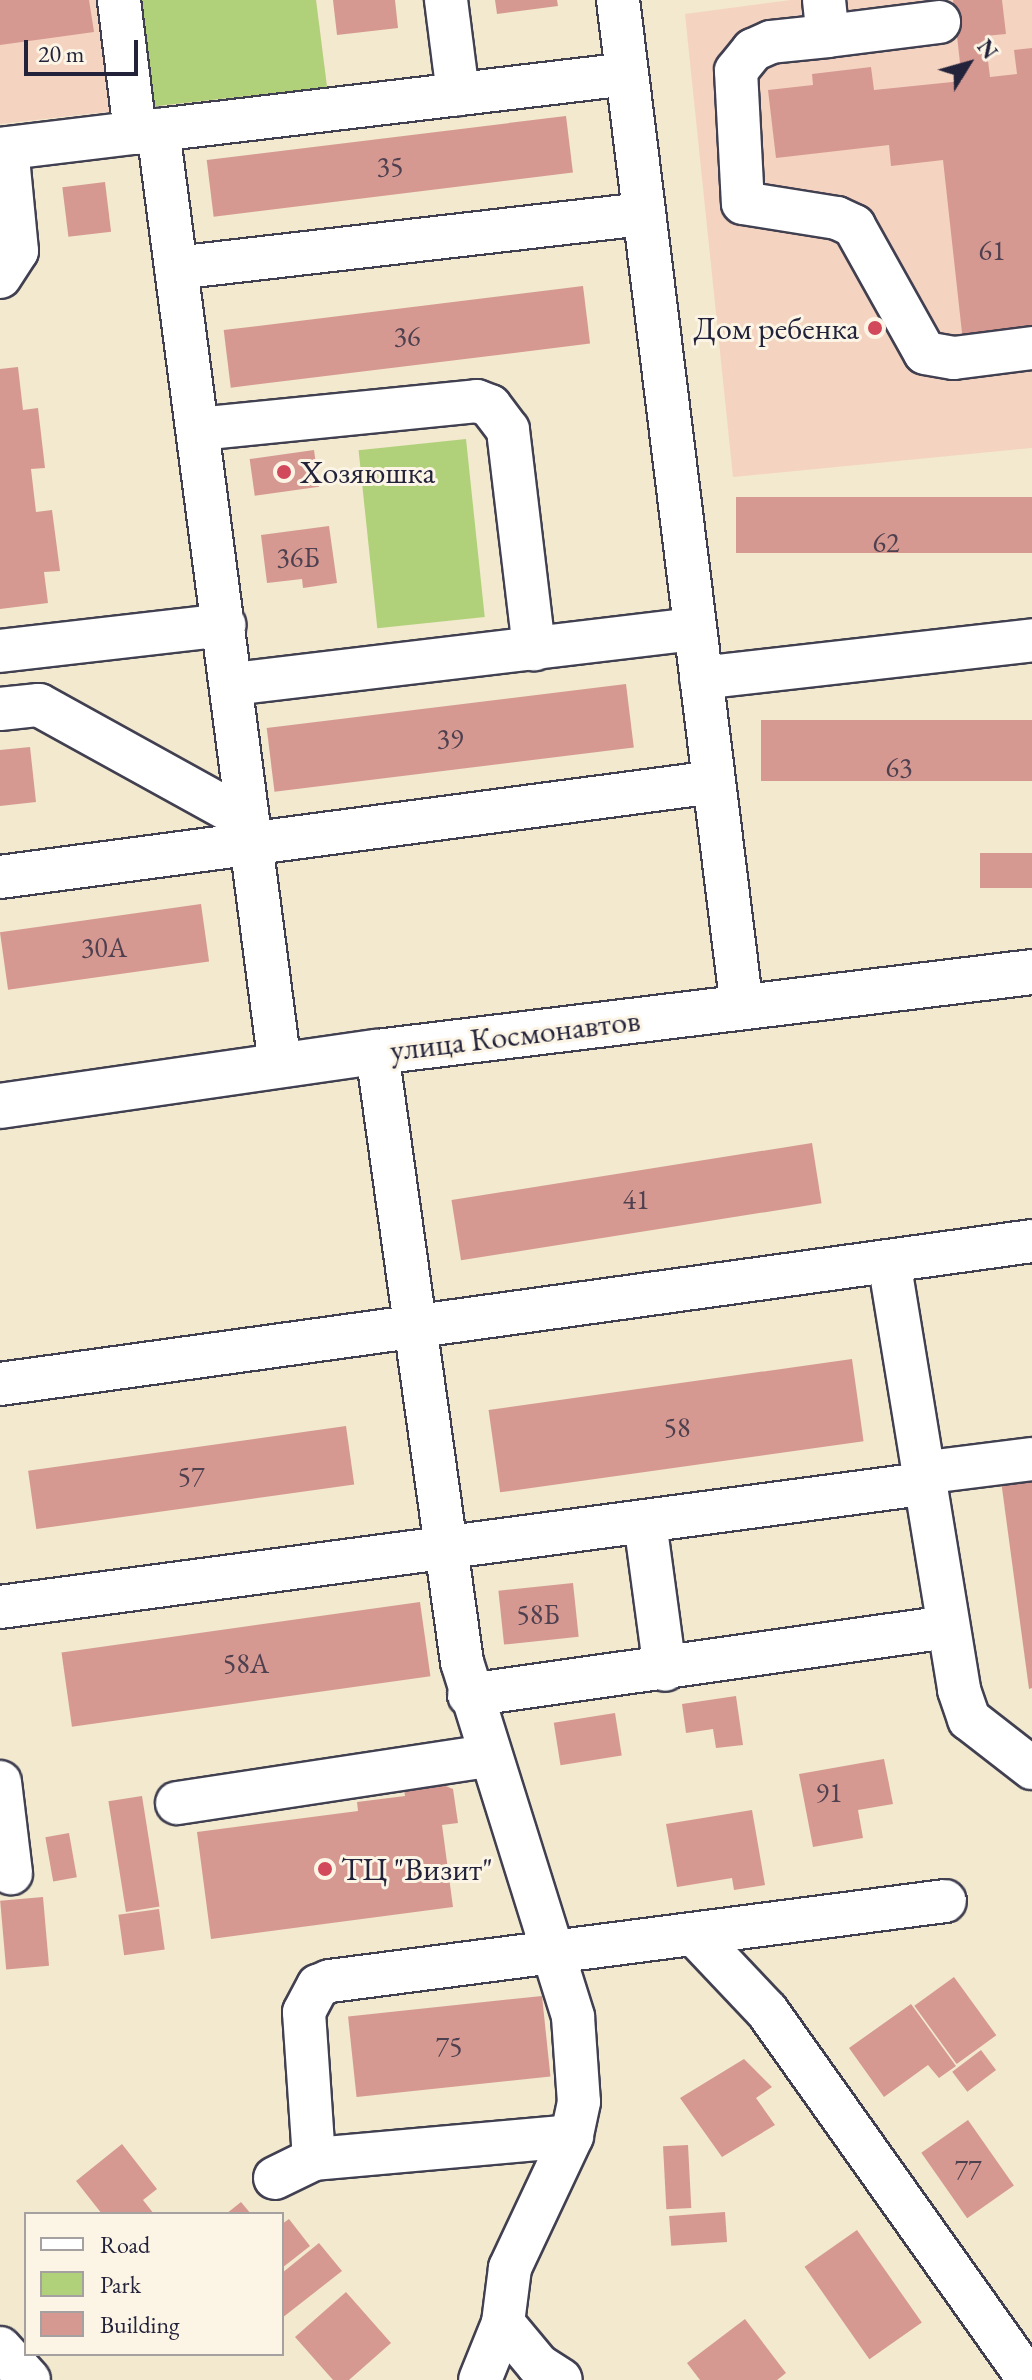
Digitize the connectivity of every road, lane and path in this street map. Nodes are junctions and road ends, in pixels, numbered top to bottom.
1 (119, 0) edge
2 (446, 0) edge
3 (618, 0) edge
4 (826, 18) edge
5 (939, 22) dead end
6 (627, 74) junction
7 (458, 94) junction
8 (146, 132) junction
9 (3, 149) edge
10 (644, 214) junction
11 (176, 268) junction
12 (0, 277) edge
13 (1032, 348) edge
14 (198, 429) junction
15 (225, 625) junction
16 (695, 629) junction
17 (1032, 640) edge
18 (534, 649) junction
19 (0, 651) edge
20 (701, 678) junction
21 (233, 684) junction
22 (0, 709) edge
23 (714, 782) junction
24 (248, 832) junction
25 (0, 877) edge
26 (1032, 972) edge
27 (742, 1008) junction
28 (377, 1052) junction
29 (280, 1065) junction
30 (0, 1106) edge
31 (1032, 1241) edge
32 (889, 1261) junction
33 (415, 1327) junction
34 (0, 1384) edge
35 (1032, 1459) edge
36 (922, 1478) junction
37 (645, 1522) junction
38 (447, 1550) junction
39 (0, 1607) edge
40 (947, 1627) junction
41 (665, 1670) junction
42 (469, 1695) junction
43 (489, 1756) junction
44 (1032, 1768) edge
45 (0, 1782) edge
46 (177, 1803) dead end
47 (11, 1873) dead end
48 (945, 1901) dead end
49 (696, 1936) junction
50 (555, 1951) junction
51 (572, 2136) junction
52 (314, 2159) junction
53 (275, 2178) dead end
54 (503, 2323) junction
55 (0, 2348) edge
56 (29, 2380) edge
57 (480, 2380) edge
58 (561, 2380) edge
59 (1029, 2380) edge

1 - 8 street
2 - 7 street
3 - 6 street
4 - 5 street
4 - 13 street
6 - 7 street
6 - 10 street
7 - 8 street
8 - 9 street
8 - 11 street
9 - 12 street
10 - 11 street
10 - 16 street
11 - 14 street
14 - 15 street
14 - 18 street
15 - 19 street
15 - 21 street
16 - 18 street
16 - 20 street
17 - 20 street
18 - 21 street
20 - 23 street
21 - 24 street
22 - 24 street
23 - 24 street
23 - 27 street
24 - 25 street
24 - 29 street
26 - 27 main road, улица Космонавтов
27 - 28 main road, улица Космонавтов
28 - 29 main road, улица Космонавтов
28 - 33 street
29 - 30 main road, улица Космонавтов
31 - 32 street
32 - 33 street
32 - 36 street
33 - 34 street
33 - 38 street
35 - 36 street
36 - 37 street
36 - 40 street
37 - 38 street
37 - 41 street
38 - 39 street
38 - 42 street
40 - 41 street
40 - 44 street
41 - 42 street
42 - 43 street
43 - 46 street
43 - 50 street
45 - 47 street
48 - 49 street
49 - 50 street
49 - 59 street
50 - 51 street
50 - 52 street
51 - 52 street
51 - 54 street
52 - 53 street
54 - 57 street
54 - 58 street
55 - 56 street

